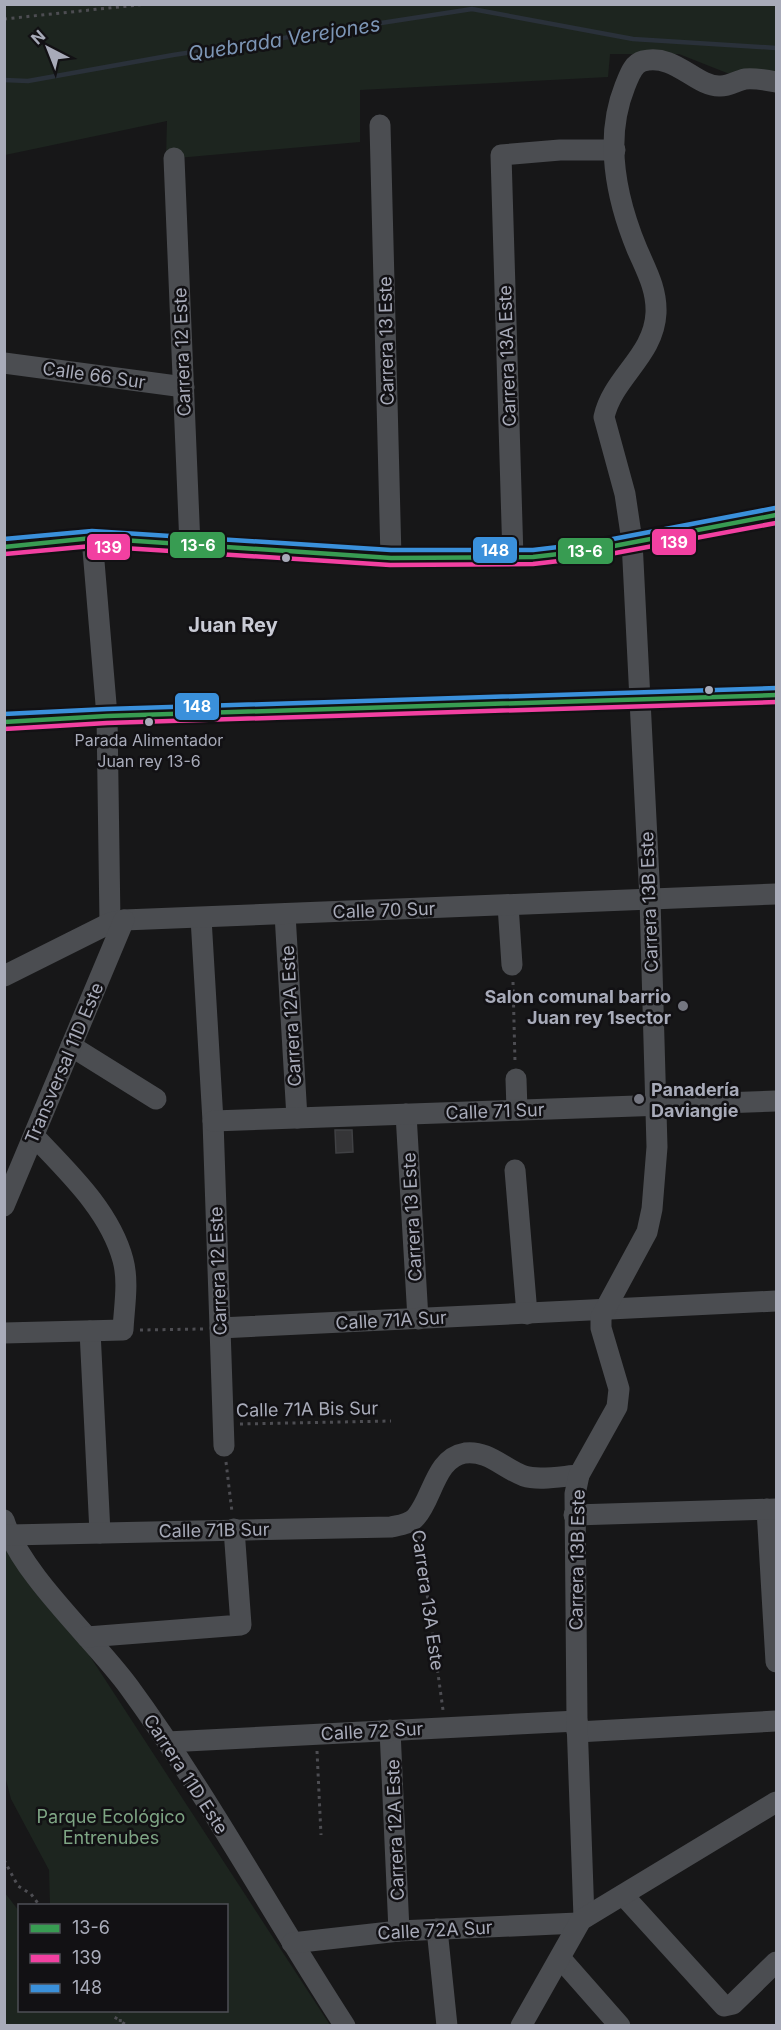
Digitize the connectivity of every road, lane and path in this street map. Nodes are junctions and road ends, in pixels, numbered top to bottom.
1 (147, 4) edge
2 (104, 7) edge
3 (4, 19) edge
4 (777, 82) edge
5 (380, 125) dead end
6 (615, 150) junction
7 (174, 158) dead end
8 (4, 363) edge
9 (184, 387) junction
10 (777, 516) edge
11 (92, 538) junction
12 (632, 541) junction
13 (190, 546) junction
14 (4, 547) edge
15 (391, 558) junction
16 (513, 558) junction
17 (777, 694) edge
18 (638, 700) junction
19 (107, 716) junction
20 (4, 722) edge
21 (777, 894) edge
22 (650, 899) junction
23 (508, 905) junction
24 (285, 914) junction
25 (201, 918) junction
26 (117, 922) junction
27 (512, 965) joint
28 (4, 976) edge
29 (72, 1046) junction
30 (516, 1079) joint
31 (156, 1099) dead end
32 (777, 1101) edge
33 (655, 1105) junction
34 (517, 1110) junction
35 (406, 1114) junction
36 (297, 1118) junction
37 (213, 1121) junction
38 (34, 1137) junction
39 (515, 1170) dead end
40 (4, 1206) edge
41 (777, 1302) edge
42 (604, 1310) junction
43 (527, 1314) junction
44 (418, 1319) junction
45 (220, 1328) junction
46 (123, 1330) junction
47 (90, 1331) junction
48 (4, 1333) edge
49 (391, 1421) dead end
50 (223, 1424) junction
51 (224, 1446) joint
52 (579, 1476) junction
53 (772, 1509) edge
54 (574, 1515) junction
55 (416, 1517) junction
56 (7, 1527) edge
57 (234, 1529) junction
58 (100, 1533) junction
59 (87, 1636) junction
60 (777, 1662) edge
61 (777, 1721) edge
62 (577, 1726) junction
63 (446, 1727) junction
64 (390, 1730) junction
65 (316, 1734) junction
66 (167, 1742) junction
67 (777, 1802) edge
68 (321, 1836) dead end
69 (4, 1860) edge
70 (623, 1894) junction
71 (39, 1904) edge
72 (581, 1920) junction
73 (437, 1929) junction
74 (399, 1931) junction
75 (292, 1943) junction
76 (561, 1959) junction
77 (777, 1962) edge
78 (119, 2012) edge
79 (122, 2025) edge
80 (345, 2025) edge
81 (447, 2025) edge
82 (521, 2025) edge
83 (620, 2025) edge

1 - 2 path
2 - 3 path
4 - 6 street, Carrera 13B Este
5 - 15 street, Carrera 13 Este
6 - 12 street, Carrera 13B Este
6 - 16 street, Carrera 13A Este
7 - 9 street, Carrera 12 Este
8 - 9 street, Calle 66 Sur
9 - 13 street, Carrera 12 Este
10 - 12 street
11 - 13 street
11 - 14 street
11 - 19 street
12 - 16 street
12 - 18 street, Carrera 13B Este
13 - 15 street
15 - 16 street
17 - 18 street
18 - 19 street
18 - 22 street, Carrera 13B Este
19 - 20 street
19 - 26 street
21 - 22 street, Calle 70 Sur
22 - 23 street, Calle 70 Sur
22 - 33 street, Carrera 13B Este
23 - 24 street, Calle 70 Sur
23 - 27 street
24 - 25 street, Calle 70 Sur
24 - 36 street, Carrera 12A Este
25 - 26 street, Calle 70 Sur
25 - 37 street, Carrera 12 Este
26 - 28 street, Calle 70 Sur
26 - 29 street, Transversal 11D Este
27 - 30 path
29 - 31 street
29 - 38 street, Transversal 11D Este
30 - 34 street
32 - 33 street, Calle 71 Sur
33 - 34 street, Calle 71 Sur
33 - 42 street, Carrera 13B Este
34 - 35 street, Calle 71 Sur
35 - 36 street, Calle 71 Sur
35 - 44 street, Carrera 13 Este
36 - 37 street, Calle 71 Sur
37 - 45 street, Carrera 12 Este
38 - 40 street, Transversal 11D Este
38 - 46 street
39 - 43 street
41 - 42 street, Calle 71A Sur
42 - 43 street, Calle 71A Sur
42 - 52 street, Carrera 13B Este
43 - 44 street, Calle 71A Sur
44 - 45 street, Calle 71A Sur
45 - 46 path
45 - 50 street, Carrera 12 Este
46 - 47 street
47 - 48 street
47 - 58 street
49 - 50 path, Calle 71A Bis Sur
50 - 51 street, Carrera 12 Este
51 - 57 path
52 - 54 street, Carrera 13B Este
52 - 55 street, Carrera 13A Este
53 - 54 street
53 - 60 street
54 - 62 street, Carrera 13B Este
55 - 57 street, Calle 71B Sur
55 - 63 path, Carrera 13A Este
56 - 58 street, Calle 71B Sur
56 - 59 street, Carrera 11D Este
57 - 58 street, Calle 71B Sur
57 - 59 street
59 - 66 street, Carrera 11D Este
61 - 62 street, Calle 72 Sur
62 - 63 street, Calle 72 Sur
62 - 72 street, Carrera 13B Este
63 - 64 street, Calle 72 Sur
64 - 65 street, Calle 72 Sur
64 - 74 street, Carrera 12A Este
65 - 66 street, Calle 72 Sur
65 - 68 path
66 - 75 street, Carrera 11D Este
67 - 70 street, Calle 72A Sur
69 - 71 path
70 - 72 street, Calle 72A Sur
70 - 77 street
72 - 73 street, Calle 72A Sur
72 - 76 street
73 - 74 street, Calle 72A Sur
73 - 81 street
74 - 75 street, Calle 72A Sur
75 - 80 street, Carrera 11D Este
76 - 82 street
76 - 83 street
78 - 79 path

